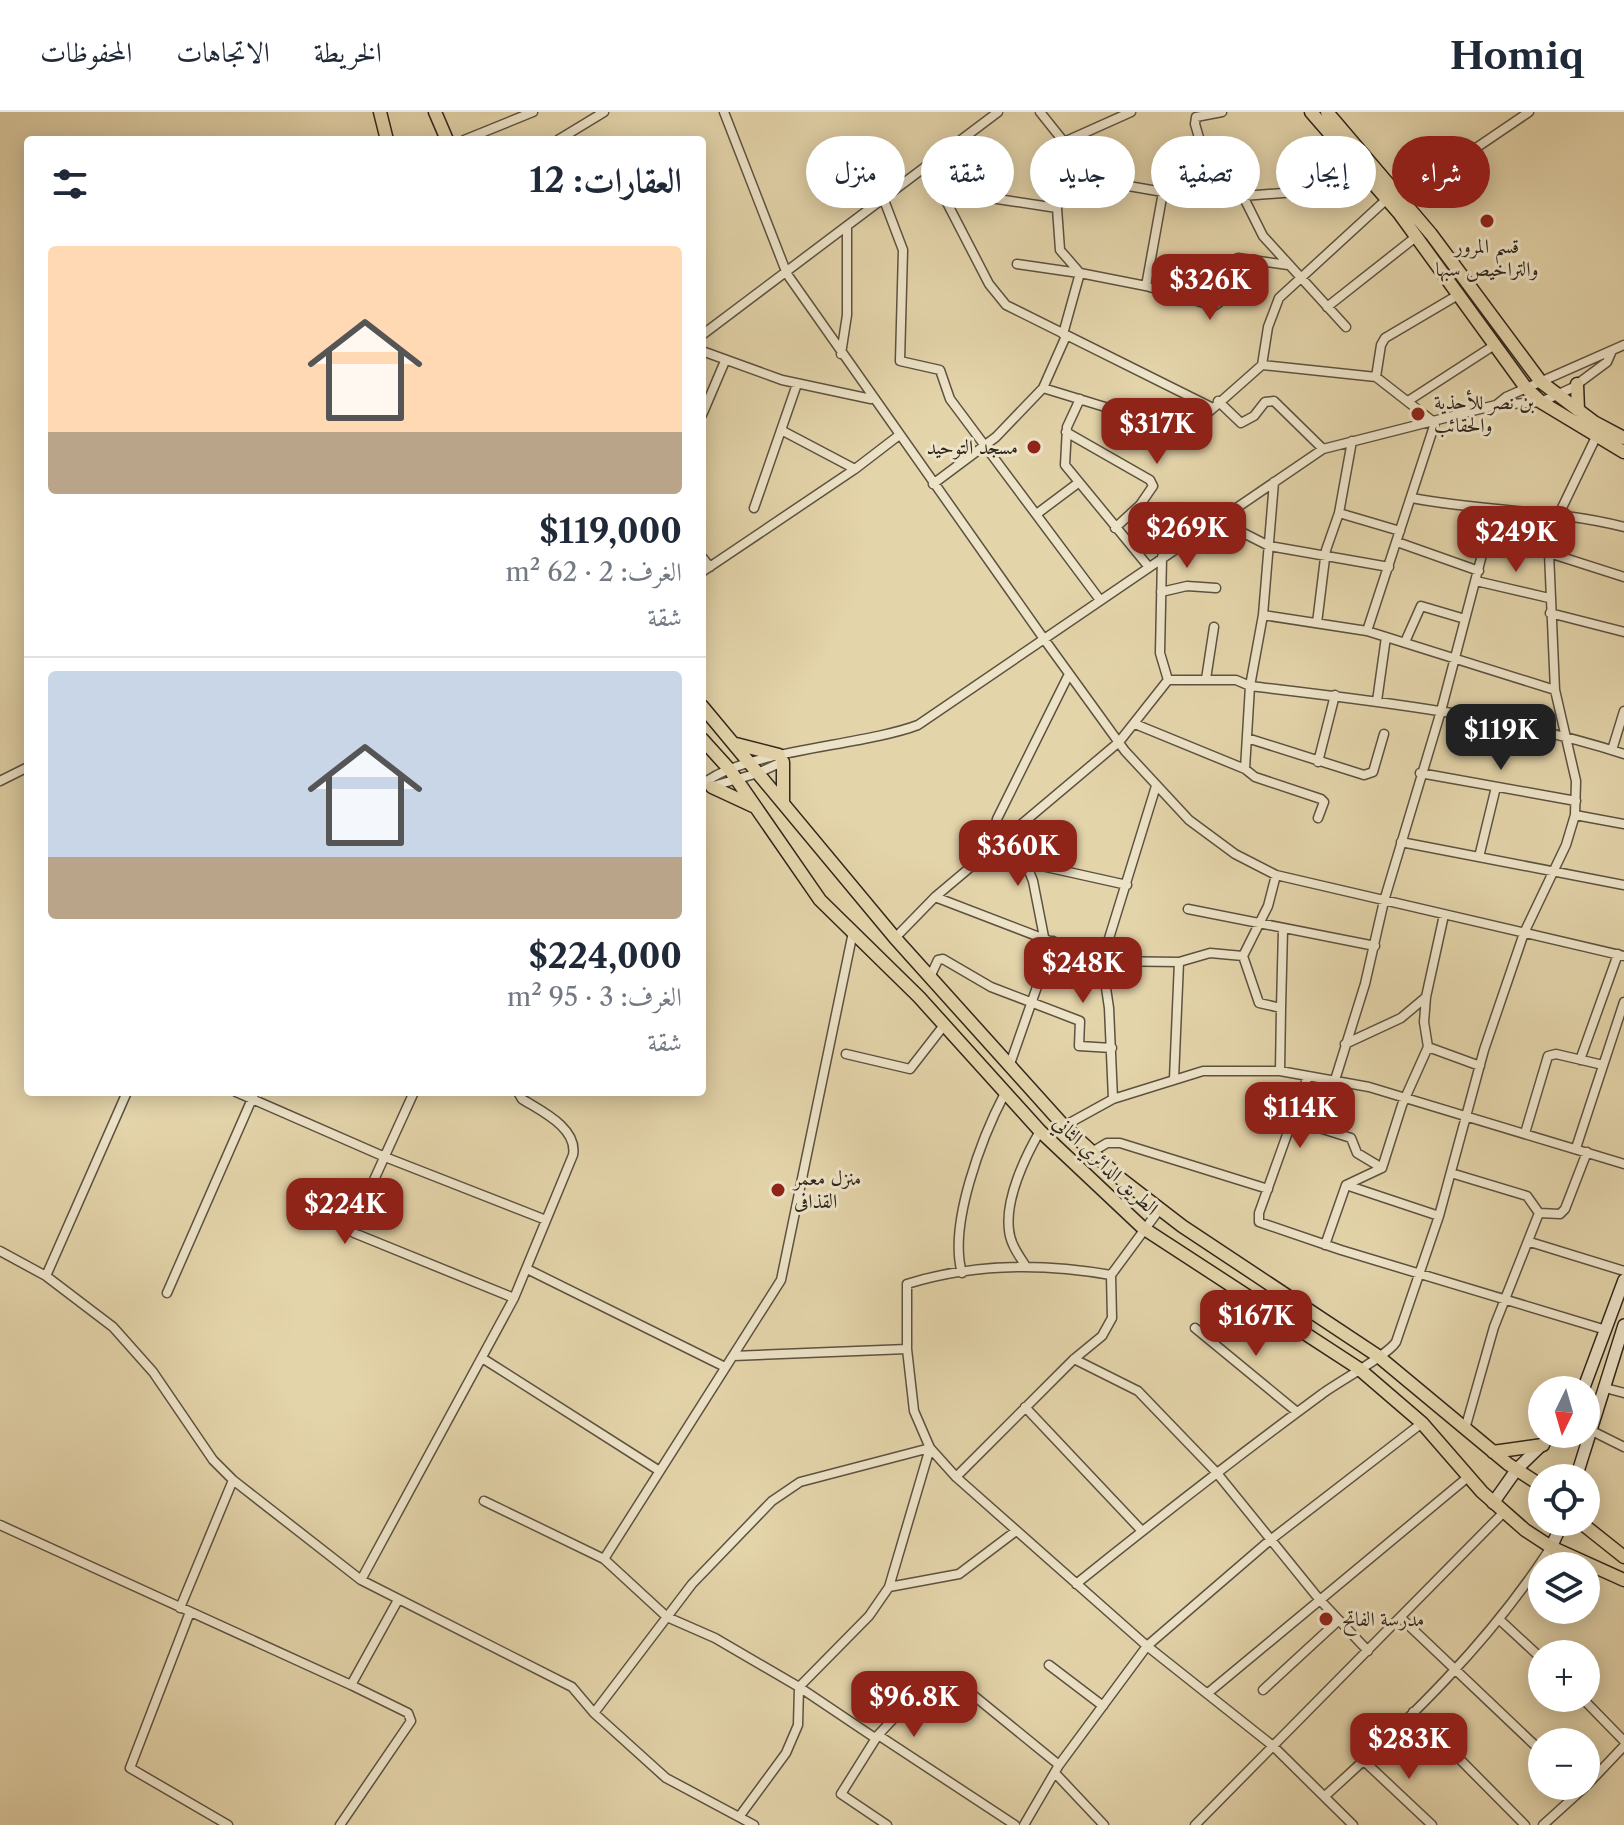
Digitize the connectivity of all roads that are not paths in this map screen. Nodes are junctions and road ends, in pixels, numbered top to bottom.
1 (380, 112) edge
2 (435, 112) edge
3 (533, 112) edge
4 (604, 112) edge
5 (724, 112) edge
6 (998, 112) edge
7 (1040, 112) edge
8 (1131, 112) edge
9 (1222, 112) edge
10 (1311, 112) edge
11 (1327, 112) edge
12 (1524, 114) edge
13 (386, 136) edge
14 (445, 136) edge
15 (474, 136) edge
16 (565, 136) edge
17 (967, 136) edge
18 (1198, 136) edge
19 (1332, 136) edge
20 (1490, 136) edge
21 (921, 171) edge
22 (1376, 183) edge
23 (905, 184) edge
24 (1392, 197) edge
25 (1392, 198) edge
26 (1392, 202) edge
27 (873, 208) edge
28 (887, 208) edge
29 (948, 208) edge
30 (1057, 208) edge
31 (1160, 208) edge
32 (1248, 208) edge
33 (1399, 208) edge
34 (1400, 208) edge
35 (847, 227) junction
36 (1417, 236) junction
37 (1017, 264) dead end
38 (1288, 265) junction
39 (1080, 273) junction
40 (787, 274) junction
41 (1302, 279) junction
42 (1146, 286) junction
43 (1458, 295) junction
44 (1327, 307) junction
45 (1346, 327) dead end
46 (706, 332) edge
47 (1064, 335) junction
48 (1624, 345) edge
49 (1493, 346) junction
50 (706, 353) edge
51 (1611, 353) junction
52 (841, 354) junction
53 (725, 361) junction
54 (1262, 365) junction
55 (1376, 377) junction
56 (1541, 382) junction
57 (797, 384) junction
58 (1577, 384) junction
59 (1043, 388) junction
60 (1526, 388) junction
61 (1558, 396) junction
62 (871, 399) junction
63 (1080, 399) junction
64 (1408, 401) junction
65 (1541, 402) junction
66 (1215, 404) junction
67 (1496, 405) junction
68 (706, 406) edge
69 (1578, 410) junction
70 (1435, 423) junction
71 (781, 430) junction
72 (1066, 432) junction
73 (898, 436) junction
74 (1596, 437) junction
75 (1624, 438) edge
76 (1352, 441) junction
77 (987, 445) junction
78 (1323, 449) junction
79 (1624, 452) edge
80 (855, 469) junction
81 (1274, 482) junction
82 (1078, 483) junction
83 (933, 484) junction
84 (1412, 498) junction
85 (754, 508) dead end
86 (1494, 509) junction
87 (1560, 512) junction
88 (1038, 513) junction
89 (1339, 513) junction
90 (1218, 520) junction
91 (1624, 527) edge
92 (1115, 528) junction
93 (1400, 531) junction
94 (1397, 542) junction
95 (1269, 546) junction
96 (1549, 553) junction
97 (1162, 557) junction
98 (1325, 558) junction
99 (1148, 566) junction
100 (1389, 567) junction
101 (706, 569) edge
102 (1479, 571) junction
103 (1624, 577) edge
104 (1476, 581) junction
105 (1216, 588) dead end
106 (1161, 592) junction
107 (1549, 598) junction
108 (1100, 600) junction
109 (1550, 613) junction
110 (1263, 615) junction
111 (1465, 619) junction
112 (1317, 623) junction
113 (1214, 627) dead end
114 (1367, 631) junction
115 (1624, 632) edge
116 (1386, 637) junction
117 (1044, 639) junction
118 (1405, 642) junction
119 (1454, 657) junction
120 (1069, 674) junction
121 (1206, 679) junction
122 (1168, 680) junction
123 (1250, 686) junction
124 (1555, 690) junction
125 (1335, 695) junction
126 (1377, 701) junction
127 (706, 710) edge
128 (1441, 711) junction
129 (1624, 711) edge
130 (1135, 724) junction
131 (1384, 734) dead end
132 (1247, 738) junction
133 (1566, 739) junction
134 (1119, 742) junction
135 (706, 743) edge
136 (736, 744) junction
137 (1612, 750) junction
138 (1624, 754) edge
139 (784, 757) junction
140 (1318, 762) junction
141 (24, 769) edge
142 (754, 769) junction
143 (1245, 769) junction
144 (1420, 773) junction
145 (734, 774) junction
146 (0, 781) edge
147 (1156, 786) junction
148 (706, 787) edge
149 (706, 787) edge
150 (1496, 787) junction
151 (1576, 801) junction
152 (783, 802) junction
153 (759, 809) junction
154 (1575, 815) junction
155 (1318, 818) dead end
156 (1624, 824) edge
157 (1014, 833) junction
158 (1401, 842) junction
159 (990, 852) junction
160 (1479, 857) junction
161 (1028, 863) junction
162 (1553, 873) junction
163 (1276, 875) junction
164 (1127, 885) junction
165 (1624, 885) edge
166 (935, 897) junction
167 (1384, 901) junction
168 (1188, 909) dead end
169 (1444, 915) junction
170 (1261, 924) junction
171 (1283, 929) junction
172 (853, 932) junction
173 (1524, 933) junction
174 (1044, 937) junction
175 (895, 938) junction
176 (1053, 941) junction
177 (1375, 946) junction
178 (1621, 955) edge
179 (1243, 956) junction
180 (1102, 961) junction
181 (1179, 962) junction
182 (930, 977) junction
183 (1426, 997) junction
184 (1624, 1002) edge
185 (1030, 1003) junction
186 (1281, 1008) junction
187 (945, 1024) junction
188 (1345, 1044) junction
189 (1428, 1047) junction
190 (1112, 1048) junction
191 (846, 1054) dead end
192 (1580, 1060) junction
193 (1010, 1064) junction
194 (1603, 1065) junction
195 (1480, 1066) junction
196 (1280, 1071) junction
197 (1308, 1076) junction
198 (1174, 1079) junction
199 (1335, 1080) junction
200 (1005, 1093) junction
201 (125, 1096) edge
202 (253, 1096) edge
203 (412, 1096) edge
204 (520, 1096) edge
205 (1407, 1097) junction
206 (1113, 1099) junction
207 (1467, 1115) junction
208 (1294, 1120) junction
209 (1064, 1126) junction
210 (1040, 1131) junction
211 (1525, 1133) junction
212 (1576, 1148) junction
213 (1092, 1152) junction
214 (1587, 1152) junction
215 (385, 1157) junction
216 (1624, 1164) edge
217 (1382, 1168) junction
218 (1451, 1173) junction
219 (1346, 1185) junction
220 (1268, 1189) junction
221 (1159, 1210) junction
222 (1539, 1213) junction
223 (1439, 1216) junction
224 (546, 1220) junction
225 (1143, 1228) junction
226 (1530, 1242) junction
227 (1325, 1245) junction
228 (0, 1251) edge
229 (1025, 1265) junction
230 (527, 1269) junction
231 (1624, 1271) edge
232 (962, 1273) junction
233 (1418, 1273) junction
234 (1111, 1275) junction
235 (46, 1276) junction
236 (1624, 1280) edge
237 (167, 1293) dead end
238 (514, 1298) junction
239 (1504, 1298) junction
240 (1624, 1325) edge
241 (1195, 1328) dead end
242 (1606, 1330) junction
243 (1622, 1338) edge
244 (907, 1349) junction
245 (733, 1356) junction
246 (1378, 1356) junction
247 (482, 1358) junction
248 (1074, 1359) junction
249 (725, 1367) junction
250 (1358, 1368) junction
251 (1588, 1376) edge
252 (1605, 1388) junction
253 (1624, 1393) edge
254 (1600, 1405) edge
255 (1025, 1407) junction
256 (1297, 1412) junction
257 (1422, 1423) junction
258 (1465, 1429) junction
259 (1600, 1435) edge
260 (1528, 1447) edge
261 (1624, 1447) edge
262 (930, 1448) junction
263 (1540, 1448) edge
264 (1493, 1452) junction
265 (1517, 1469) junction
266 (658, 1470) junction
267 (1216, 1472) junction
268 (1528, 1476) edge
269 (956, 1477) junction
270 (1468, 1477) junction
271 (233, 1480) junction
272 (484, 1501) dead end
273 (1493, 1503) junction
274 (1503, 1513) junction
275 (0, 1525) edge
276 (1016, 1531) junction
277 (1142, 1531) junction
278 (1556, 1536) edge
279 (1596, 1536) edge
280 (1269, 1541) junction
281 (1606, 1545) junction
282 (1551, 1547) junction
283 (1563, 1552) edge
284 (1600, 1554) edge
285 (1624, 1557) edge
286 (604, 1559) junction
287 (1600, 1568) edge
288 (361, 1580) junction
289 (1624, 1580) edge
290 (1076, 1584) junction
291 (889, 1587) junction
292 (1319, 1599) junction
293 (398, 1600) junction
294 (180, 1608) junction
295 (190, 1612) junction
296 (667, 1617) junction
297 (1401, 1618) junction
298 (1339, 1620) junction
299 (1501, 1621) junction
300 (1147, 1646) junction
301 (1528, 1646) edge
302 (1368, 1651) junction
303 (1049, 1665) dead end
304 (1458, 1668) junction
305 (351, 1685) junction
306 (799, 1687) junction
307 (1263, 1690) dead end
308 (1208, 1693) junction
309 (1103, 1706) junction
310 (1413, 1712) junction
311 (1595, 1712) edge
312 (594, 1713) junction
313 (876, 1737) junction
314 (1528, 1738) edge
315 (1624, 1744) edge
316 (1273, 1746) junction
317 (1364, 1761) junction
318 (1057, 1769) junction
319 (1600, 1769) edge
320 (1325, 1796) junction
321 (1569, 1800) edge
322 (739, 1817) junction
323 (228, 1825) edge
324 (340, 1825) edge
325 (754, 1825) edge
326 (887, 1825) edge
327 (1015, 1825) edge
328 (1024, 1825) edge
329 (1104, 1825) edge
330 (1195, 1825) edge
331 (1353, 1825) edge
332 (1432, 1825) edge
333 (1525, 1825) edge
334 (1543, 1825) edge

1 - 13 main road
2 - 14 main road
3 - 15 street
4 - 16 street
5 - 40 street
6 - 17 street
7 - 8 street
9 - 18 street
10 - 19 main road
11 - 24 main road
12 - 20 street
21 - 23 street
22 - 25 main road
26 - 41 street
27 - 35 street
28 - 77 street
29 - 47 street
30 - 39 street
31 - 42 street
32 - 38 street
33 - 36 main road
34 - 56 main road
35 - 40 street
35 - 52 street
36 - 43 main road
36 - 44 street
37 - 39 street
38 - 41 street
38 - 42 street
39 - 42 street
39 - 47 street
40 - 46 street
40 - 52 street
41 - 44 street
41 - 54 street
43 - 49 main road
43 - 55 street
44 - 45 street
47 - 59 street
47 - 66 street
48 - 51 street
49 - 60 main road
49 - 64 street
50 - 53 street
51 - 56 street
51 - 58 street
52 - 62 street
53 - 57 street
53 - 68 street
54 - 55 street
54 - 66 street
55 - 64 street
56 - 60 street
56 - 61 main road
57 - 62 street
57 - 71 street
58 - 61 street
58 - 69 main road
59 - 63 street
59 - 77 street
60 - 65 main road
60 - 67 street
61 - 65 street
61 - 69 main road
62 - 73 street
63 - 66 street
63 - 72 street
64 - 70 street
65 - 67 street
65 - 74 main road
66 - 78 street
67 - 70 street
69 - 75 main road
70 - 76 street
70 - 84 street
71 - 80 street
71 - 85 street
72 - 82 street
72 - 92 street
73 - 80 street
73 - 83 street
74 - 79 main road
74 - 87 street
76 - 78 street
76 - 89 street
77 - 83 street
77 - 88 street
78 - 81 street
80 - 101 street
81 - 90 street
81 - 95 street
82 - 88 street
82 - 92 street
83 - 117 street
84 - 86 street
84 - 93 street
86 - 87 street
86 - 102 street
87 - 91 street
87 - 96 street
88 - 108 street
89 - 93 street
89 - 98 street
90 - 95 street
90 - 97 street
92 - 99 street
93 - 94 street
94 - 100 street
94 - 102 street
95 - 98 street
95 - 110 street
96 - 103 street
96 - 107 street
97 - 99 street
97 - 106 street
98 - 100 street
98 - 112 street
99 - 108 street
100 - 114 street
102 - 104 street
104 - 107 street
104 - 111 street
105 - 106 street
106 - 122 street
107 - 109 street
108 - 117 street
109 - 115 street
109 - 124 street
110 - 112 street
110 - 123 street
111 - 118 street
111 - 119 street
112 - 114 street
113 - 121 street
114 - 116 street
116 - 118 street
116 - 126 street
117 - 120 street
117 - 139 street
118 - 119 street
119 - 124 street
119 - 128 street
120 - 134 street
120 - 159 street
121 - 122 street
121 - 123 street
122 - 130 street
123 - 125 street
123 - 132 street
124 - 133 street
125 - 126 street
125 - 140 street
126 - 128 street
127 - 136 main road, الطريق الدائري الثاني
128 - 133 street
128 - 144 street
129 - 137 street
130 - 134 street
130 - 143 street
131 - 140 street
132 - 140 street
132 - 143 street
133 - 137 street
133 - 151 street
134 - 147 street
134 - 157 street
135 - 145 main road, الطريق الدائري الثاني
136 - 139 main road
136 - 142 main road, الطريق الدائري الثاني
137 - 138 street
139 - 142 street
139 - 152 main road
141 - 146 street
142 - 145 street
142 - 152 main road, الطريق الدائري الثاني
143 - 155 street
144 - 150 street
144 - 158 street
145 - 148 street
145 - 153 main road, الطريق الدائري الثاني
147 - 163 street
147 - 164 street
149 - 153 main road
150 - 151 street
150 - 160 street
151 - 154 street
152 - 175 main road, الطريق الدائري الثاني
153 - 172 main road, الطريق الدائري الثاني
154 - 156 street
154 - 162 street
157 - 159 street
157 - 161 street
158 - 160 street
158 - 167 street
159 - 166 street
160 - 162 street
161 - 164 street
161 - 174 street
162 - 165 street
162 - 173 street
163 - 167 street
163 - 170 street
164 - 180 street
166 - 174 street
166 - 175 street
167 - 169 street
167 - 177 street
168 - 170 street
169 - 173 street
169 - 183 street
170 - 171 street
170 - 179 street
171 - 177 street
171 - 186 street
172 - 187 main road, الطريق الدائري الثاني
172 - 245 street
173 - 178 street
173 - 195 street
174 - 176 street
175 - 182 main road, الطريق الدائري الثاني
176 - 180 street
176 - 185 street
177 - 188 street
178 - 192 street
179 - 181 street
179 - 186 street
180 - 181 street
180 - 190 street
181 - 198 street
182 - 185 street
182 - 193 main road, الطريق الدائري الثاني
183 - 188 street
183 - 189 street
184 - 194 street
185 - 190 street
185 - 193 street
186 - 196 street
187 - 191 street
187 - 200 main road, الطريق الدائري الثاني
188 - 199 street
189 - 195 street
189 - 205 street
190 - 206 street
192 - 194 street
192 - 211 street
193 - 209 main road, الطريق الدائري الثاني
194 - 212 street
195 - 207 street
196 - 197 street
196 - 198 street
197 - 199 street
197 - 208 street
198 - 206 street
199 - 205 street
200 - 210 main road, الطريق الدائري الثاني
200 - 232 street
201 - 235 street
202 - 215 street
202 - 237 street
203 - 215 street
204 - 224 street
205 - 207 street
205 - 217 street
206 - 209 street
207 - 211 street
207 - 218 street
208 - 217 street
208 - 220 street
209 - 213 main road, الطريق الدائري الثاني
210 - 225 main road, الطريق الدائري الثاني
210 - 229 street
211 - 212 street
212 - 214 street
213 - 220 street
213 - 221 main road, الطريق الدائري الثاني
214 - 216 street
214 - 222 street
215 - 224 street
215 - 238 street
217 - 219 street
218 - 222 street
218 - 223 street
219 - 223 street
219 - 227 street
220 - 227 street
221 - 225 street
221 - 246 main road, الطريق الدائري الثاني
222 - 226 street
223 - 233 street
224 - 230 street
225 - 234 street
225 - 250 main road, الطريق الدائري الثاني
226 - 231 street
226 - 239 street
227 - 233 street
228 - 235 street
229 - 232 street
229 - 234 street
230 - 238 street
230 - 249 street
232 - 244 street
233 - 239 street
233 - 246 street
234 - 248 street
235 - 271 street
236 - 242 main road
238 - 247 street
239 - 242 street
239 - 258 street
240 - 243 main road
241 - 256 street
242 - 251 main road
243 - 252 main road
244 - 245 street
244 - 262 street
245 - 249 street
246 - 250 street
246 - 258 main road, الطريق الدائري الثاني
247 - 266 street
247 - 288 street
248 - 255 street
248 - 267 street
249 - 266 street
250 - 256 street
250 - 257 main road, الطريق الدائري الثاني
252 - 253 street
252 - 254 main road
255 - 269 street
255 - 277 street
256 - 267 street
257 - 270 main road, الطريق الدائري الثاني
257 - 280 street
258 - 264 main road, الطريق الدائري الثاني
259 - 261 street
260 - 264 main road
262 - 269 street
262 - 291 street
262 - 296 street
263 - 265 main road
264 - 265 main road, الطريق الدائري الثاني
265 - 268 main road, الطريق الدائري الثاني
265 - 273 main road
266 - 286 street
267 - 277 street
267 - 280 street
269 - 276 street
270 - 273 main road, الطريق الدائري الثاني
270 - 292 street
271 - 288 street
271 - 294 street
272 - 286 street
273 - 274 main road, الطريق الدائري الثاني
274 - 282 main road, الطريق الدائري الثاني
274 - 297 street
275 - 294 street
276 - 290 street
276 - 291 street
277 - 290 street
278 - 282 main road
279 - 281 main road
280 - 292 street
280 - 300 street
281 - 284 main road
281 - 285 main road
282 - 283 main road, الطريق الدائري الثاني
282 - 299 street
286 - 296 street
287 - 289 main road, الطريق الدائري الثاني
288 - 293 street
290 - 300 street
291 - 306 street
292 - 298 street
292 - 308 street
293 - 305 street
293 - 312 street
294 - 295 street
295 - 305 street
295 - 323 street
296 - 306 street
296 - 312 street
297 - 302 street
297 - 304 street
298 - 302 street
298 - 307 street
299 - 301 street
299 - 304 street
300 - 308 street
300 - 309 street
302 - 316 street
303 - 309 street
304 - 310 street
304 - 314 street
305 - 324 street
306 - 313 street
306 - 322 street
308 - 316 street
309 - 318 street
310 - 317 street
310 - 333 street
311 - 315 street
312 - 322 street
313 - 318 street
313 - 326 street
313 - 327 street
315 - 319 street
316 - 320 street
316 - 330 street
317 - 320 street
317 - 332 street
318 - 328 street
318 - 329 street
320 - 331 street
321 - 334 street
322 - 325 street

